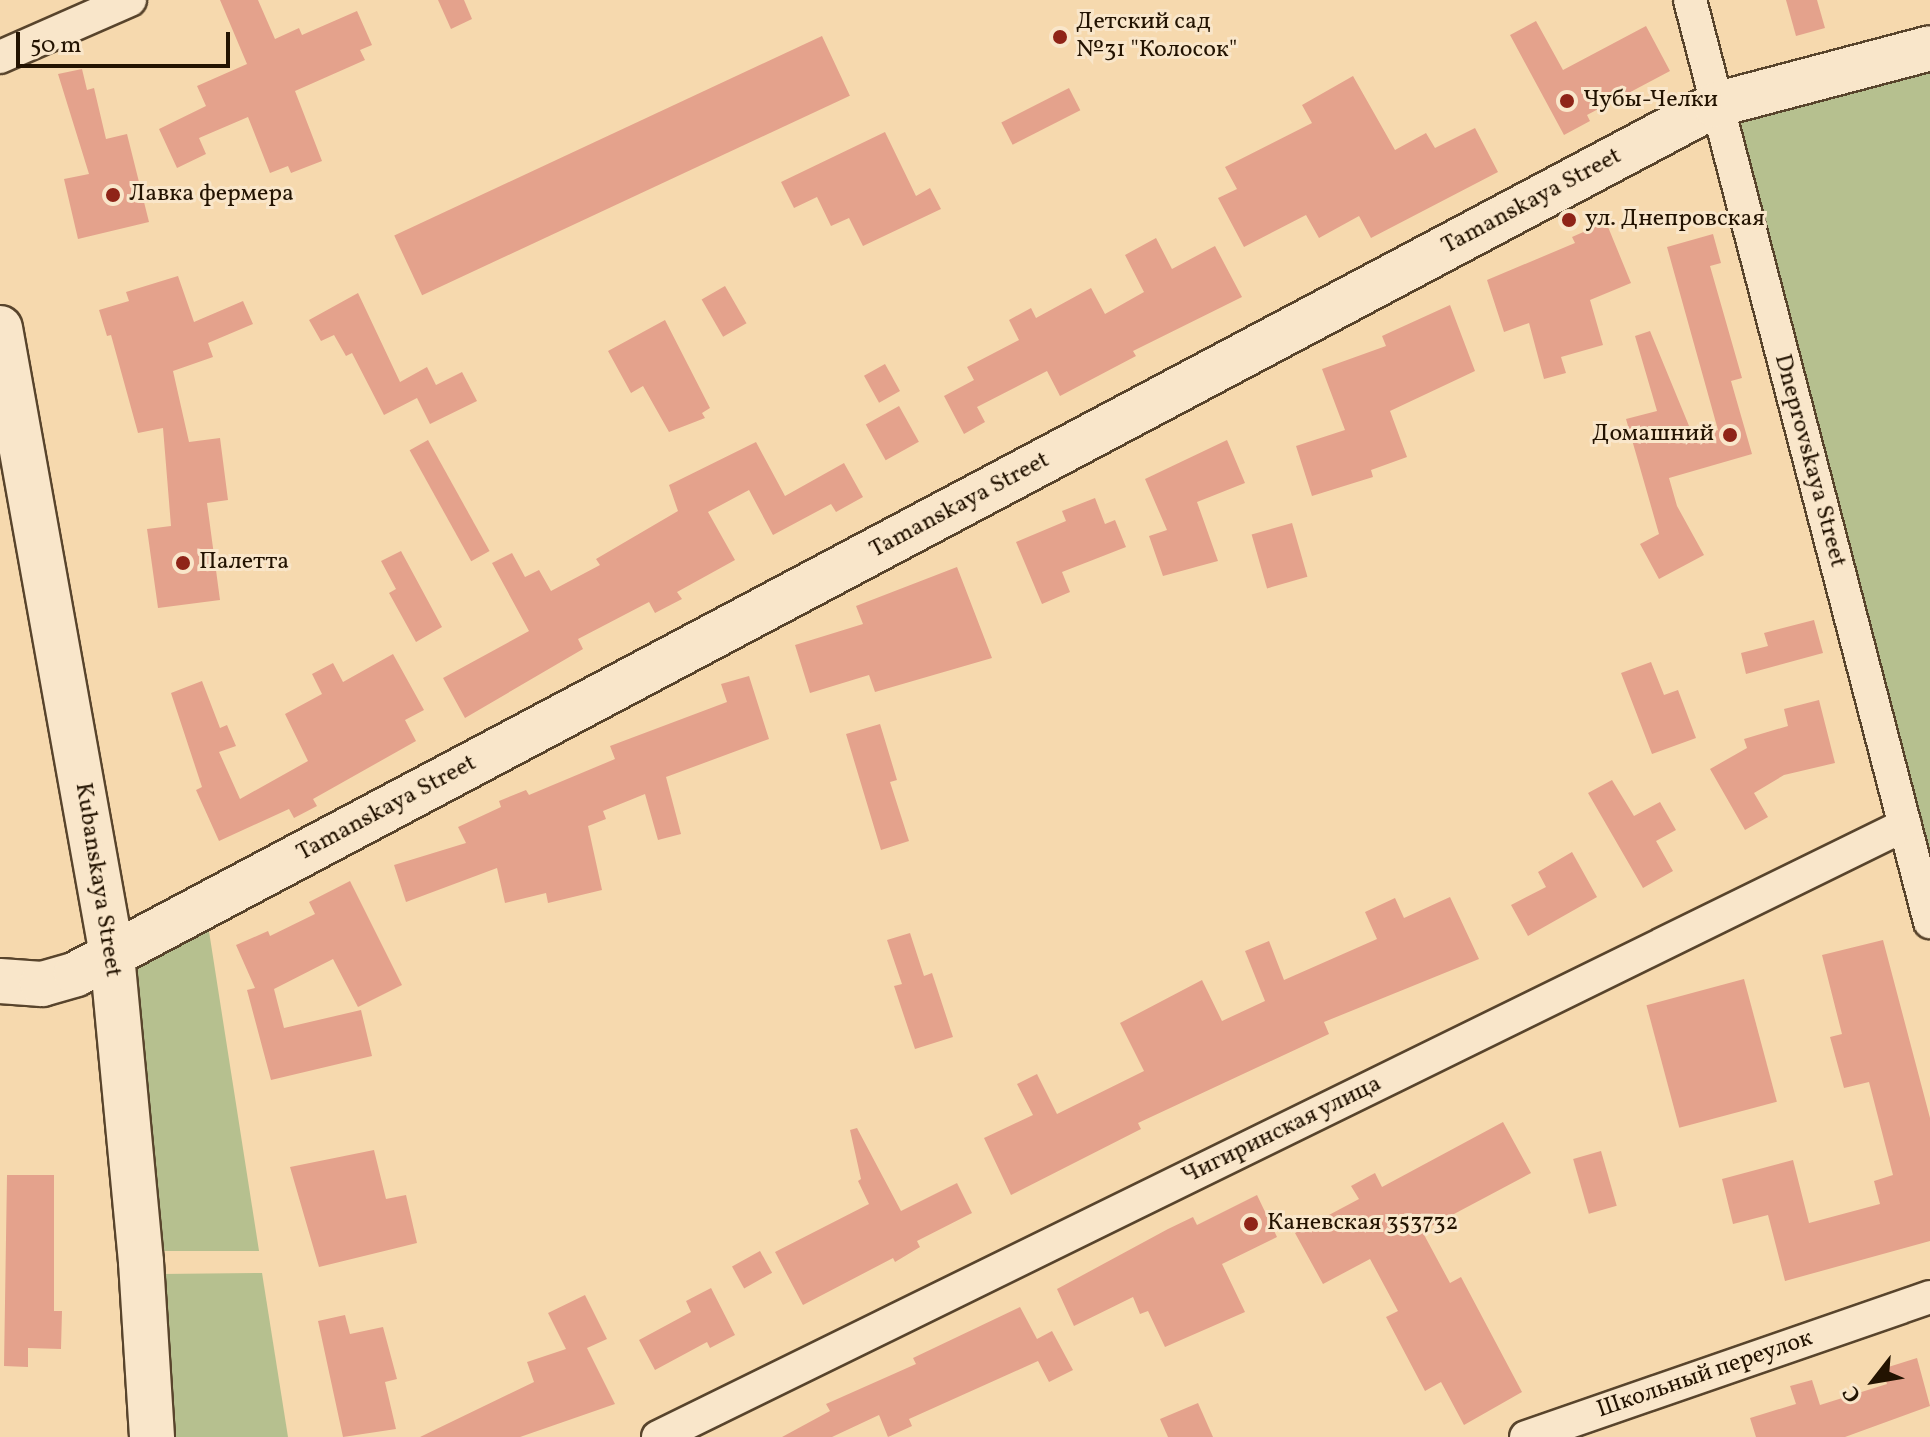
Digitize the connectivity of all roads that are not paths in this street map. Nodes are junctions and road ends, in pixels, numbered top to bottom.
1 (130, 0) edge
2 (1690, 0) edge
3 (1930, 48) edge
4 (0, 57) edge
5 (1715, 105) junction
6 (0, 328) edge
7 (5, 388) edge
8 (1905, 825) junction
9 (1930, 922) edge
10 (112, 955) junction
11 (0, 981) edge
12 (1930, 1297) edge
13 (152, 1437) edge
14 (658, 1437) edge
15 (1526, 1437) edge

1 - 4 street
2 - 5 street, Dneprovskaya Street
3 - 5 street, Tamanskaya Street
5 - 8 street, Dneprovskaya Street
5 - 10 street, Tamanskaya Street
6 - 7 street, Kubanskaya Street
7 - 10 street, Kubanskaya Street
8 - 9 street, Dneprovskaya Street
8 - 14 street, Чигиринская улица
10 - 11 street, Tamanskaya Street
10 - 13 street, Kubanskaya Street
12 - 15 street, Школьный переулок

